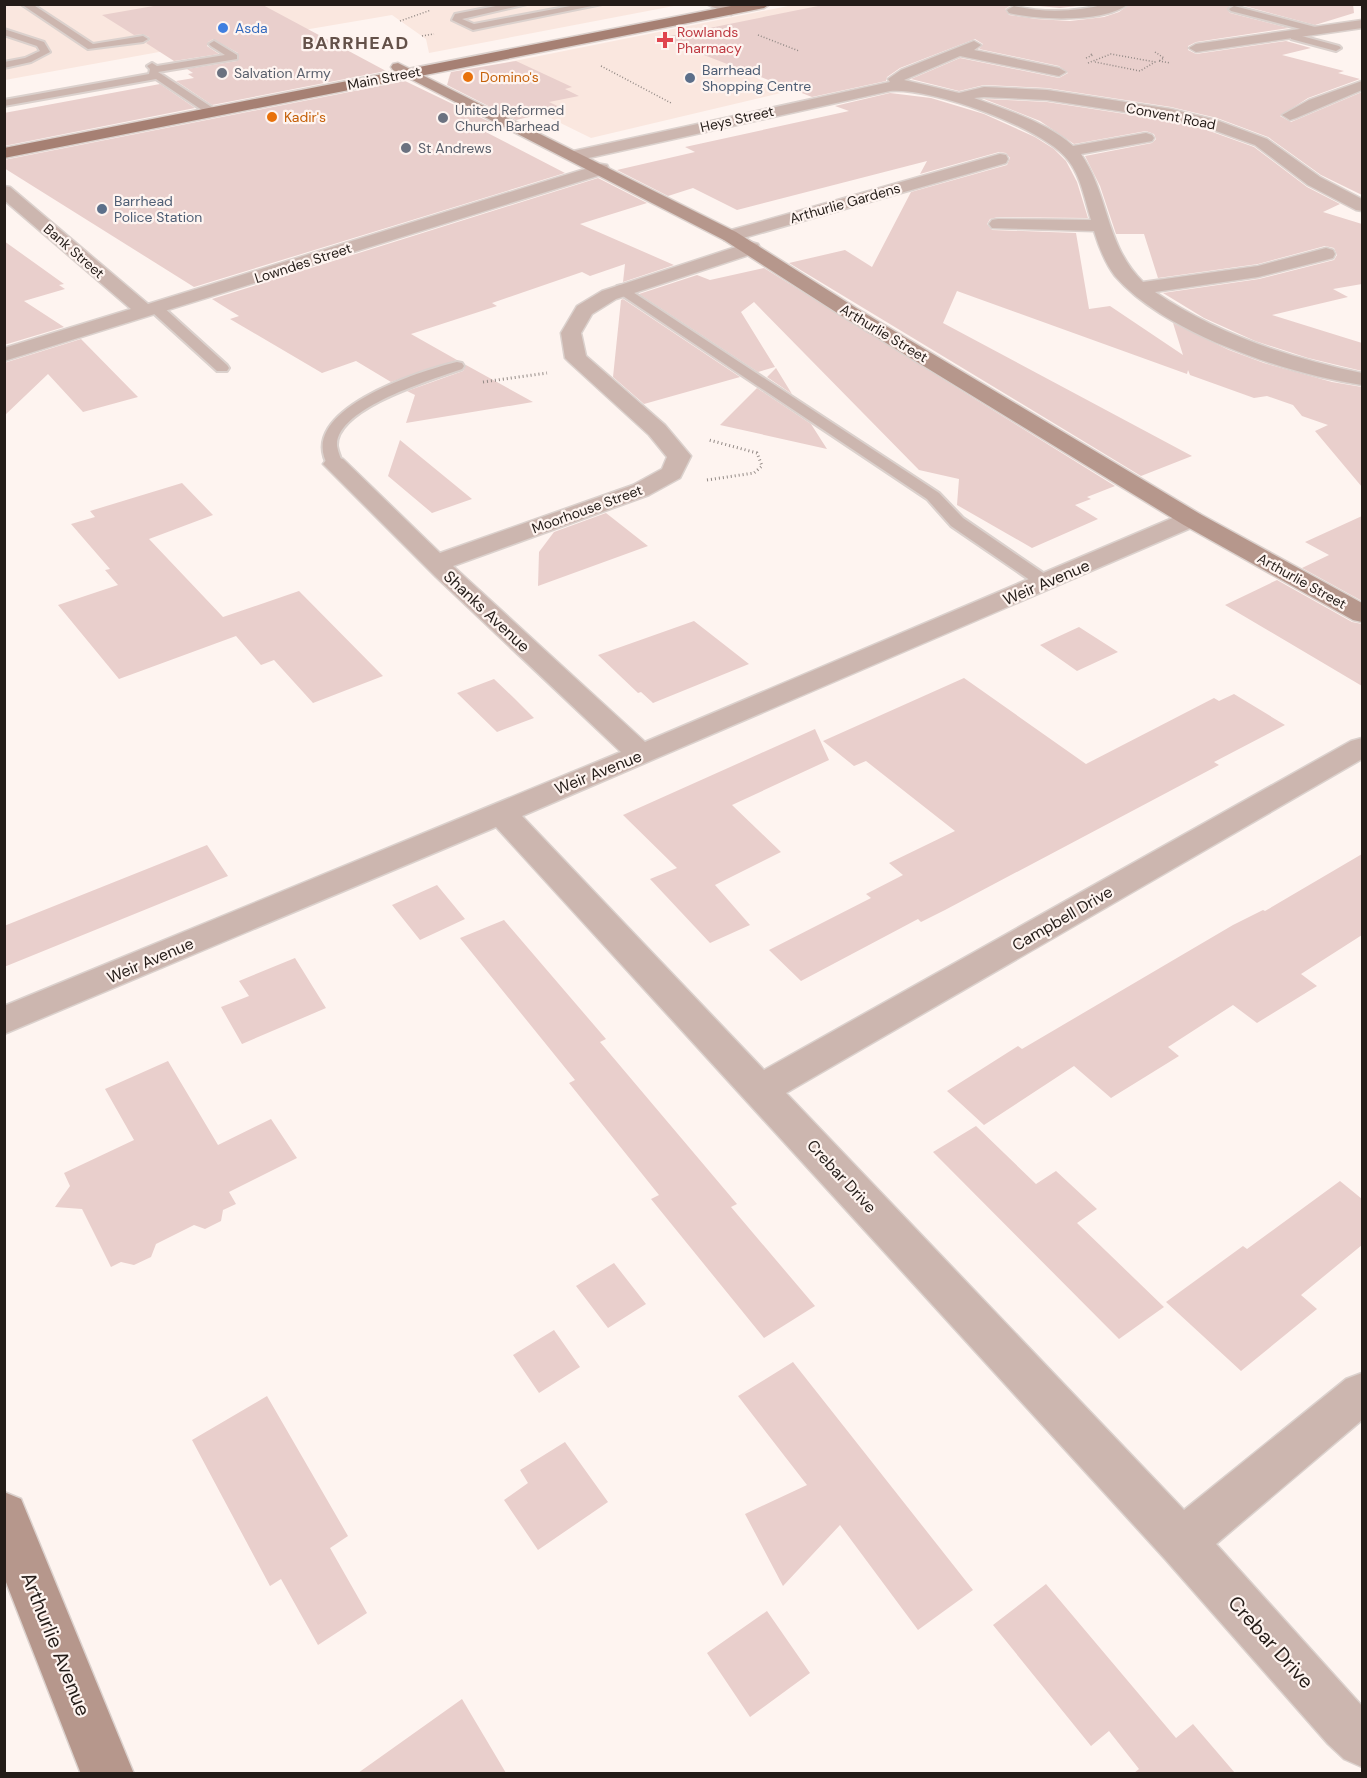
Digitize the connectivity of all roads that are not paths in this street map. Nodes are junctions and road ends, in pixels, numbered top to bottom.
1 (25, 4) edge
2 (523, 4) edge
3 (598, 4) edge
4 (764, 4) edge
5 (1122, 4) edge
6 (719, 6) edge
7 (1234, 9) dead end
8 (1014, 10) dead end
9 (1362, 24) edge
10 (1316, 30) junction
11 (7, 34) edge
12 (1217, 34) dead end
13 (1287, 34) junction
14 (143, 39) dead end
15 (1243, 40) junction
16 (214, 44) dead end
17 (974, 45) dead end
18 (1196, 48) dead end
19 (1336, 48) dead end
20 (957, 51) junction
21 (172, 52) dead end
22 (146, 60) dead end
23 (192, 63) junction
24 (4, 65) edge
25 (1029, 66) junction
26 (404, 70) junction
27 (1057, 72) road end
28 (156, 73) junction
29 (1002, 78) dead end
30 (1362, 85) edge
31 (900, 86) junction
32 (958, 97) junction
33 (4, 103) edge
34 (1314, 103) junction
35 (207, 109) junction
36 (1335, 109) dead end
37 (1290, 115) dead end
38 (1146, 138) dead end
39 (4, 143) edge
40 (1111, 143) junction
41 (1070, 152) junction
42 (1135, 152) dead end
43 (4, 153) edge
44 (575, 156) junction
45 (932, 159) dead end
46 (1000, 159) dead end
47 (601, 169) junction
48 (959, 170) junction
49 (4, 191) edge
50 (1358, 201) edge
51 (980, 210) dead end
52 (1103, 226) junction
53 (730, 236) junction
54 (751, 248) junction
55 (1326, 254) dead end
56 (1227, 255) dead end
57 (1251, 272) junction
58 (1140, 288) junction
59 (622, 289) junction
60 (151, 310) junction
61 (4, 355) edge
62 (457, 366) dead end
63 (222, 368) dead end
64 (1362, 379) edge
65 (335, 464) joint
66 (1191, 519) junction
67 (436, 563) junction
68 (1046, 583) junction
69 (1362, 614) edge
70 (1362, 747) edge
71 (640, 755) junction
72 (500, 812) junction
73 (4, 1021) edge
74 (761, 1090) junction
75 (1362, 1393) edge
76 (4, 1515) edge
77 (1182, 1542) junction
78 (1362, 1741) edge
79 (108, 1773) edge

1 - 14 lane
2 - 3 lane
4 - 6 main road, Main Street
5 - 8 street
6 - 26 main road, Main Street
7 - 10 lane
9 - 10 street
10 - 13 street
11 - 24 lane
12 - 15 street
13 - 15 street
13 - 19 lane
15 - 18 street
16 - 23 lane
17 - 20 street
20 - 25 street
20 - 31 street
21 - 23 lane
22 - 28 lane
23 - 28 lane
25 - 27 street
25 - 29 street
26 - 35 main road, Main Street
26 - 44 street, Arthurlie Street
28 - 33 lane
28 - 35 lane
30 - 34 street
31 - 32 street
31 - 44 street, Heys Street
32 - 41 street
32 - 50 street, Convent Road
34 - 36 street
34 - 37 street
35 - 39 main road, Main Street
35 - 43 main road, Main Street
38 - 40 street
40 - 41 street
40 - 42 street
41 - 52 street
44 - 47 street, Arthurlie Street
45 - 48 street
46 - 48 street, Arthurlie Gardens
47 - 53 street, Arthurlie Street
47 - 60 street, Lowndes Street
48 - 53 street, Arthurlie Gardens
49 - 60 street, Bank Street
51 - 52 street
52 - 58 street
53 - 54 street, Arthurlie Street
54 - 59 street, Moorhouse Street
54 - 66 street, Arthurlie Street
55 - 57 street
56 - 57 street
57 - 58 street
58 - 64 street
59 - 67 street, Moorhouse Street
59 - 68 lane
60 - 61 street, Lowndes Street
60 - 63 lane
62 - 65 lane
65 - 67 street, Shanks Avenue
66 - 68 street, Weir Avenue
66 - 69 street, Arthurlie Street
67 - 71 street, Shanks Avenue
68 - 71 street, Weir Avenue
70 - 74 street, Campbell Drive
71 - 72 street, Weir Avenue
72 - 73 street, Weir Avenue
72 - 74 street, Crebar Drive
74 - 77 street, Crebar Drive
75 - 77 street
76 - 79 street, Arthurlie Avenue
77 - 78 street, Crebar Drive

